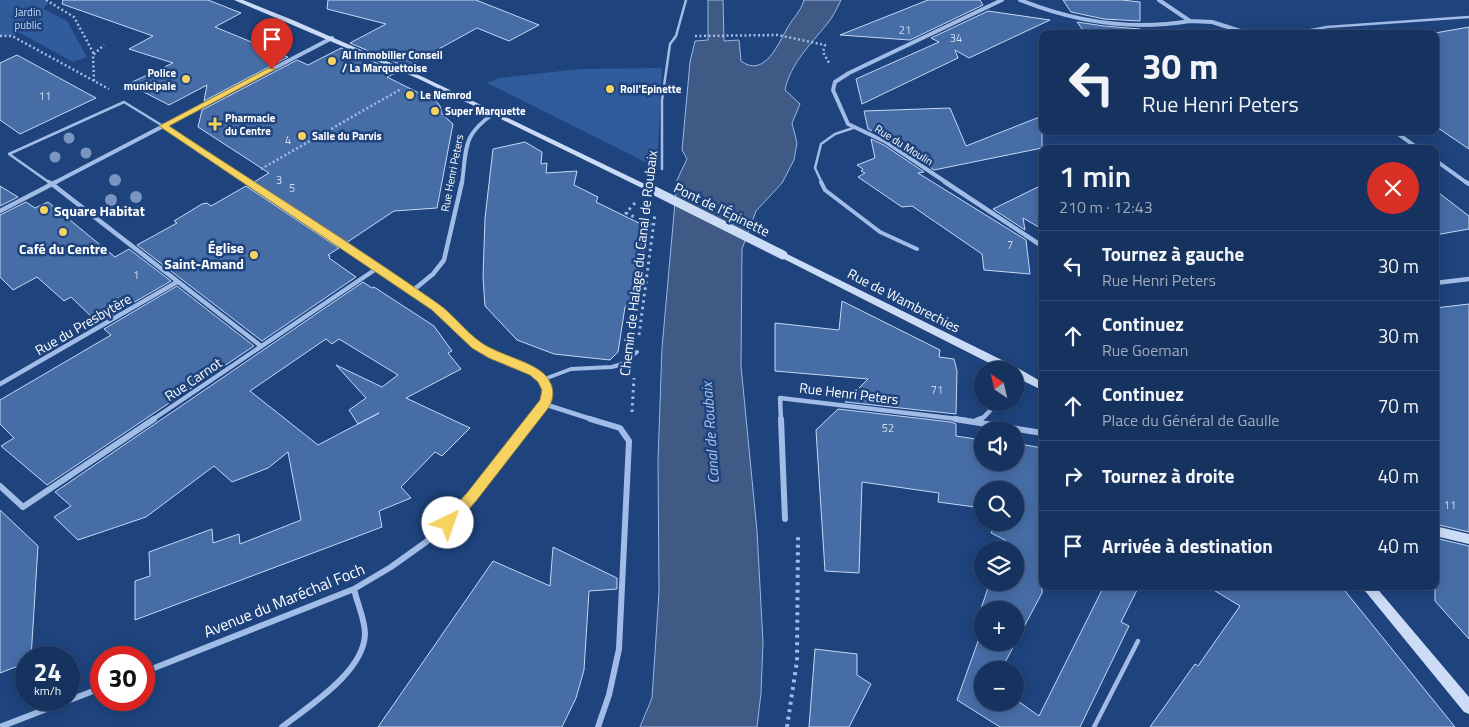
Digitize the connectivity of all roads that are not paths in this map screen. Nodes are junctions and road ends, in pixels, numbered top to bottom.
1 (237, 0) edge
2 (686, 0) edge
3 (1002, 0) edge
4 (1020, 0) edge
5 (1158, 0) edge
6 (1469, 17) edge
7 (1190, 21) junction
8 (1237, 30) edge
9 (1311, 30) edge
10 (332, 38) junction
11 (494, 113) junction
12 (163, 126) junction
13 (853, 128) junction
14 (1400, 135) edge
15 (1413, 145) edge
16 (1439, 163) edge
17 (662, 169) dead end
18 (52, 184) junction
19 (1469, 184) edge
20 (0, 211) edge
21 (1039, 244) edge
22 (917, 249) dead end
23 (784, 255) joint
24 (376, 270) junction
25 (1469, 279) edge
26 (177, 282) junction
27 (1439, 283) edge
28 (411, 292) junction
29 (260, 346) junction
30 (637, 352) road end
31 (988, 361) edge
32 (1024, 377) edge
33 (542, 380) junction
34 (0, 384) edge
35 (1039, 384) edge
36 (544, 404) junction
37 (990, 411) edge
38 (976, 421) joint
39 (1024, 430) edge
40 (1039, 432) edge
41 (0, 486) edge
42 (785, 519) road end
43 (1439, 532) edge
44 (1469, 539) edge
45 (354, 589) junction
46 (1370, 590) edge
47 (1138, 641) dead end
48 (155, 668) edge
49 (90, 692) edge
50 (1469, 707) edge
51 (0, 727) edge
52 (282, 727) edge
53 (598, 727) edge
54 (1094, 727) edge

1 - 10 main road
2 - 17 lane, Chemin de Halage du Canal de Roubaix
3 - 13 street, Rue du Moulin
4 - 7 street
5 - 7 street
6 - 9 lane
7 - 8 street
10 - 11 main road
10 - 12 street
11 - 23 main road, Pont de l'Épinette, bridge
11 - 28 street, Rue Henri Peters
12 - 18 street
12 - 18 lane
12 - 24 street
13 - 21 street, Rue du Moulin
13 - 22 lane
14 - 15 street
16 - 19 street
18 - 20 street
18 - 26 street
23 - 31 main road, Rue de Wambrechies
24 - 28 street
24 - 29 street, Rue Carnot
25 - 27 street
26 - 29 street
26 - 34 street, Rue du Presbytère
28 - 33 street
29 - 41 street, Rue Carnot
30 - 33 lane
32 - 35 main road
33 - 36 street
36 - 45 street, Avenue du Maréchal Foch
36 - 53 street
37 - 38 street
38 - 42 street, Rue Henri Peters
39 - 40 street, Rue Henri Peters
43 - 44 main road
45 - 48 street, Avenue du Maréchal Foch
45 - 52 street
46 - 50 main road
47 - 54 lane
49 - 51 street

